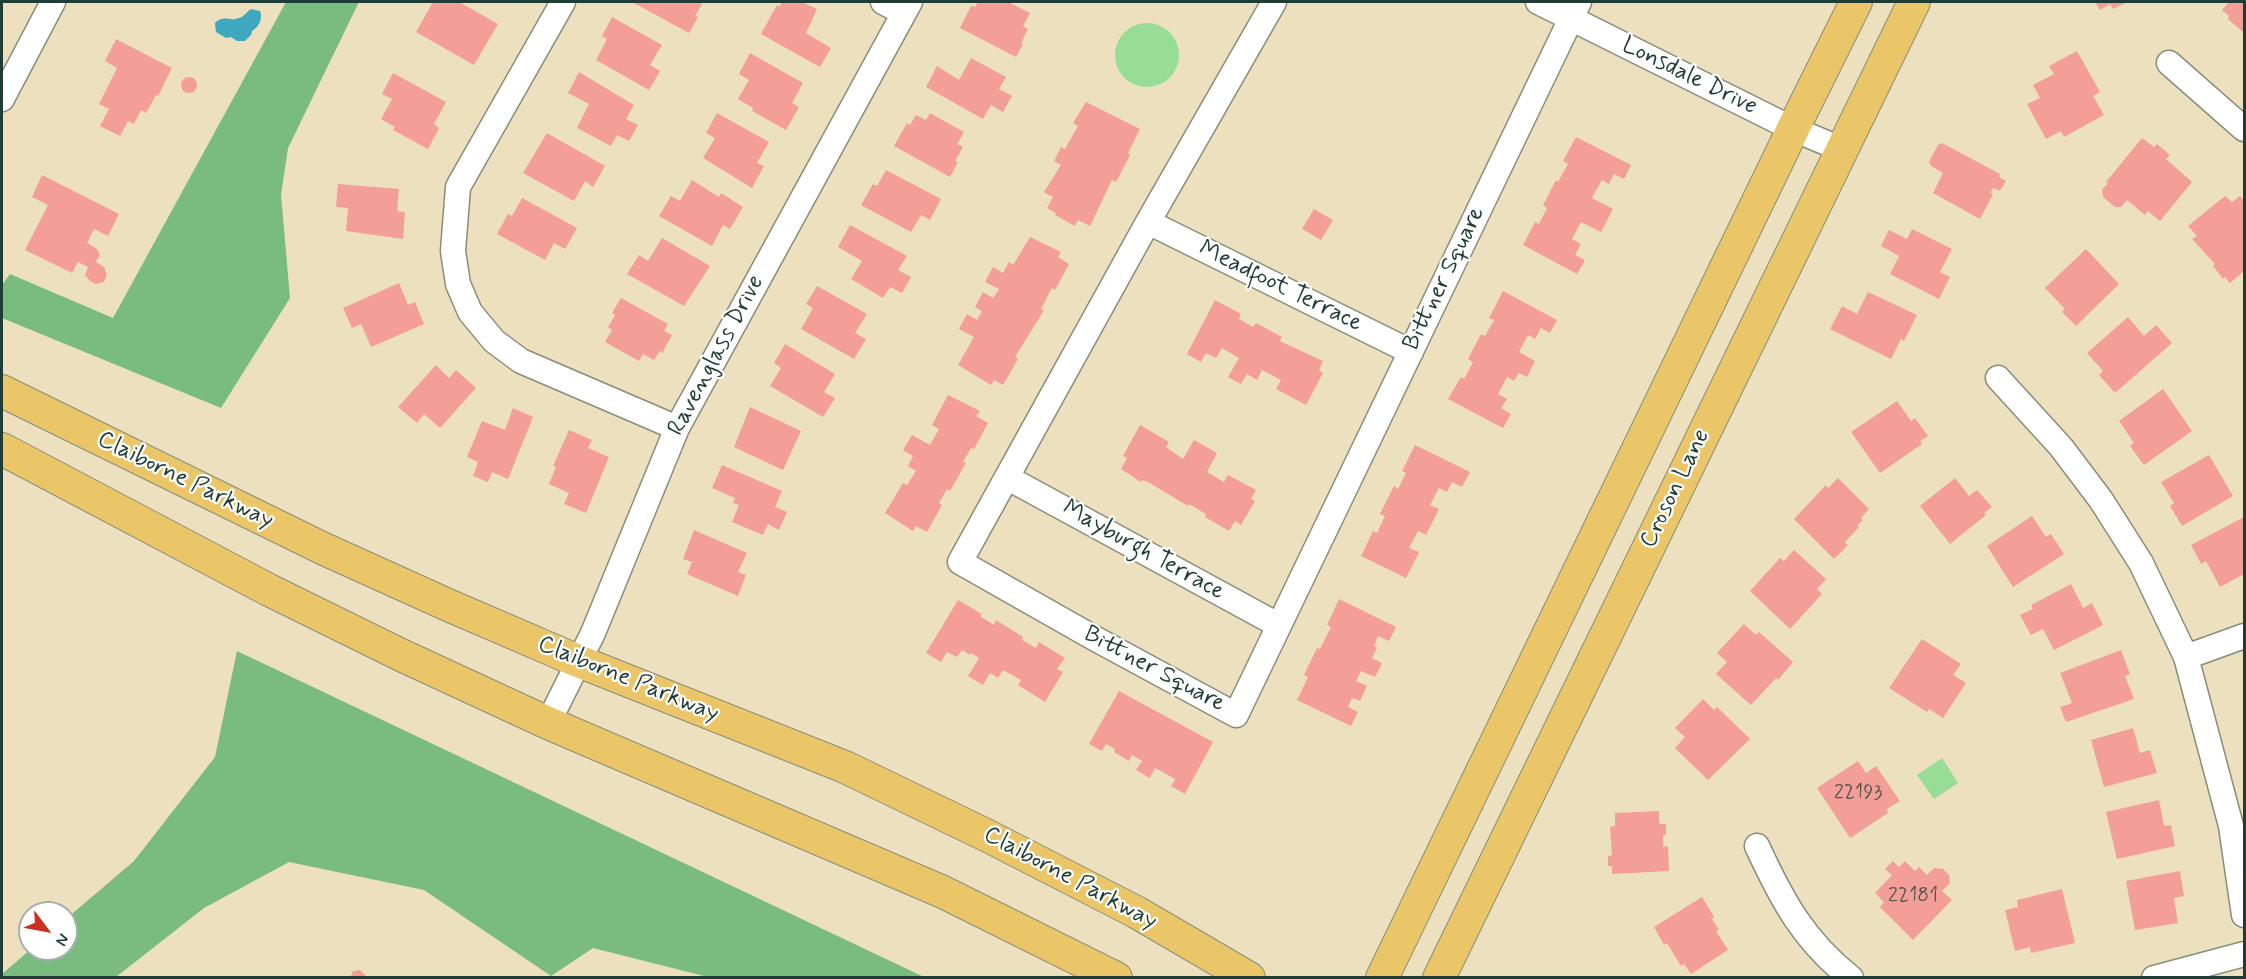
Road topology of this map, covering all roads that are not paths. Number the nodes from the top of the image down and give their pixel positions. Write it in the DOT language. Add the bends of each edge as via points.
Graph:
graph roads {
  1 [pos="53,2"];
  2 [pos="563,2"];
  3 [pos="883,2"];
  4 [pos="1274,2"];
  5 [pos="1538,2"];
  6 [pos="1856,2"];
  7 [pos="1914,2"];
  8 [pos="907,7"];
  9 [pos="1574,10"];
  10 [pos="2169,63"];
  11 [pos="2,99"];
  12 [pos="1792,129"];
  13 [pos="2244,129"];
  14 [pos="1841,150"];
  15 [pos="1148,222"];
  16 [pos="1411,352"];
  17 [pos="1998,378"];
  18 [pos="2,391"];
  19 [pos="677,428"];
  20 [pos="2,449"];
  21 [pos="1008,477"];
  22 [pos="1278,625"];
  23 [pos="2244,636"];
  24 [pos="2186,657"];
  25 [pos="578,661"];
  26 [pos="548,723"];
  27 [pos="1757,846"];
  28 [pos="2244,915"];
  29 [pos="2244,954"];
  30 [pos="1116,978"];
  31 [pos="1249,978"];
  32 [pos="1382,978"];
  33 [pos="1439,978"];
  34 [pos="1851,978"];
  35 [pos="2154,978"];
  1 -- 11 [label="street"];
  2 -- 19 [label="street" via="458,187 453,251 458,284 470,312 494,340 521,361"];
  3 -- 8 [label="street"];
  4 -- 15 [label="street, Bittner Square"];
  5 -- 9 [label="street, Lonsdale Drive"];
  6 -- 12 [label="main road"];
  7 -- 14 [label="main road, Croson Lane"];
  8 -- 19 [label="street, Ravenglass Drive"];
  9 -- 12 [label="street, Lonsdale Drive"];
  9 -- 16 [label="street, Bittner Square"];
  10 -- 13 [label="street"];
  12 -- 14 [label="street, Lonsdale Drive"];
  12 -- 32 [label="main road"];
  14 -- 33 [label="main road, Croson Lane"];
  15 -- 16 [label="street, Meadfoot Terrace"];
  15 -- 21 [label="street, Bittner Square"];
  16 -- 22 [label="street, Bittner Square"];
  17 -- 24 [label="street" via="2061,447 2101,500 2141,563"];
  18 -- 25 [label="main road, Claiborne Parkway" via="324,549"];
  19 -- 25 [label="street, Ravenglass Drive"];
  20 -- 26 [label="main road" via="269,590"];
  21 -- 22 [label="street, Mayburgh Terrace"];
  21 -- 22 [label="street, Bittner Square" via="960,562 1094,638 1236,715"];
  23 -- 24 [label="street"];
  24 -- 28 [label="street" via="2231,826"];
  25 -- 26 [label="street, Ravenglass Drive"];
  25 -- 31 [label="main road, Claiborne Parkway" via="845,767 1136,912"];
  26 -- 30 [label="main road" via="943,892"];
  27 -- 34 [label="street" via="1782,900 1814,946"];
  29 -- 35 [label="street"];
}
